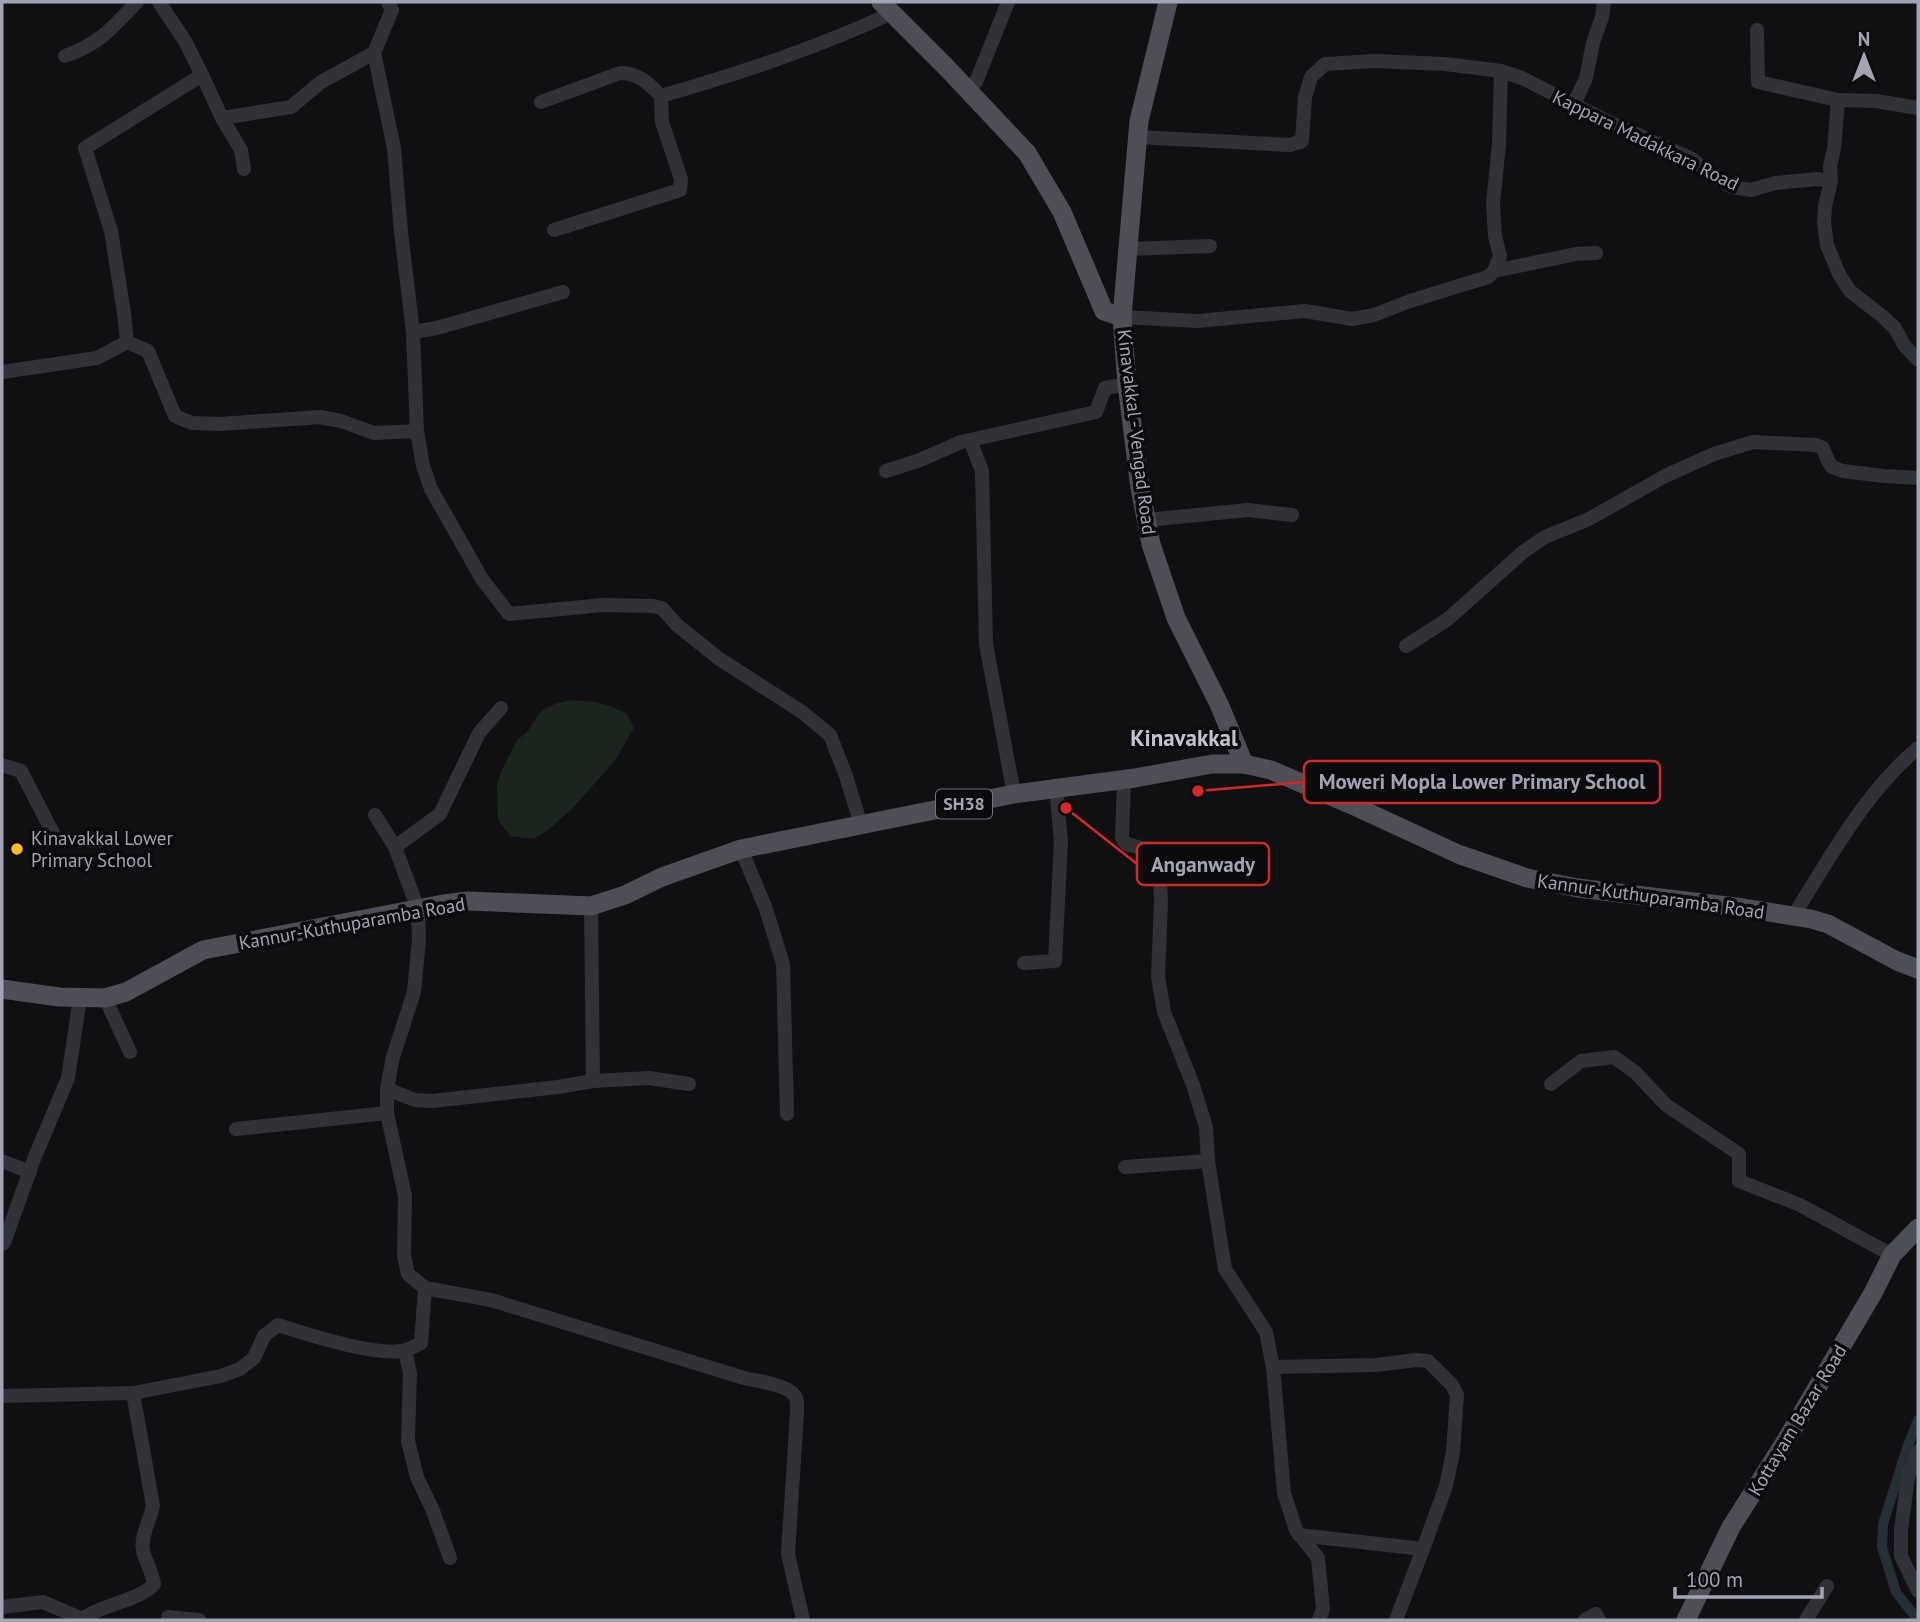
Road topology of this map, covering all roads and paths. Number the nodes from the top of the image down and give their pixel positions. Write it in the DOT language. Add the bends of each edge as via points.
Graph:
graph roads {
  1 [pos="137,2"];
  2 [pos="159,2"];
  3 [pos="388,2"];
  4 [pos="1008,2"];
  5 [pos="1168,2"];
  6 [pos="1604,2"];
  7 [pos="886,7"];
  8 [pos="1758,30"];
  9 [pos="374,53"];
  10 [pos="65,56"];
  11 [pos="1501,72"];
  12 [pos="202,75"];
  13 [pos="967,89"];
  14 [pos="661,96"];
  15 [pos="1838,100"];
  16 [pos="541,102"];
  17 [pos="1574,104"];
  18 [pos="1918,108"];
  19 [pos="222,118"];
  20 [pos="1138,137"];
  21 [pos="244,169"];
  22 [pos="1831,181"];
  23 [pos="554,230"];
  24 [pos="1210,246"];
  25 [pos="1128,249"];
  26 [pos="1596,253"];
  27 [pos="1494,271"];
  28 [pos="563,292"];
  29 [pos="1122,317"];
  30 [pos="413,332"];
  31 [pos="127,342"];
  32 [pos="1918,360"];
  33 [pos="2,372"];
  34 [pos="1126,384"];
  35 [pos="417,431"];
  36 [pos="971,440"];
  37 [pos="886,471"];
  38 [pos="1918,478"];
  39 [pos="1292,515"];
  40 [pos="1146,520"];
  41 [pos="1406,646"];
  42 [pos="501,708"];
  43 [pos="1918,748"];
  44 [pos="1244,764"];
  45 [pos="2,765"];
  46 [pos="1124,779"];
  47 [pos="1056,788"];
  48 [pos="1014,794"];
  49 [pos="375,815"];
  50 [pos="861,825"];
  51 [pos="56,839"];
  52 [pos="395,847"];
  53 [pos="741,849"];
  54 [pos="590,906"];
  55 [pos="418,909"];
  56 [pos="1793,916"];
  57 [pos="1024,963"];
  58 [pos="1918,969"];
  59 [pos="2,989"];
  60 [pos="80,998"];
  61 [pos="106,998"];
  62 [pos="130,1052"];
  63 [pos="593,1081"];
  64 [pos="689,1084"];
  65 [pos="1551,1084"];
  66 [pos="387,1089"];
  67 [pos="387,1113"];
  68 [pos="787,1114"];
  69 [pos="236,1129"];
  70 [pos="2,1161"];
  71 [pos="1208,1161"];
  72 [pos="1125,1167"];
  73 [pos="30,1172"];
  74 [pos="1918,1227"];
  75 [pos="2,1244"];
  76 [pos="1892,1255"];
  77 [pos="425,1287"];
  78 [pos="405,1351"];
  79 [pos="1273,1367"];
  80 [pos="133,1393"];
  81 [pos="2,1396"];
  82 [pos="1918,1451"];
  83 [pos="1299,1535"];
  84 [pos="1423,1549"];
  85 [pos="450,1558"];
  86 [pos="1827,1586"];
  87 [pos="1918,1591"];
  88 [pos="2,1606"];
  89 [pos="168,1617"];
  90 [pos="82,1620"];
  91 [pos="199,1620"];
  92 [pos="803,1620"];
  93 [pos="1318,1620"];
  94 [pos="1396,1620"];
  95 [pos="1585,1620"];
  96 [pos="1599,1620"];
  97 [pos="1686,1620"];
  98 [pos="1805,1620"];
  1 -- 10 [label="street" via="103,38"];
  2 -- 12 [label="street"];
  3 -- 9 [label="street" via="392,10"];
  4 -- 13 [label="street" via="976,82"];
  5 -- 20 [label="main road, Kinavakkal - Vengad Road"];
  6 -- 17 [label="street" via="1586,79"];
  7 -- 13 [label="main road"];
  7 -- 14 [label="street" via="847,34"];
  8 -- 15 [label="street" via="1758,82"];
  9 -- 19 [label="street" via="321,82 291,107"];
  9 -- 30 [label="street" via="394,148"];
  11 -- 17 [label="street, Kappara Madakkara Road"];
  11 -- 20 [label="street, Kappara Madakkara Road" via="1445,64 1325,64 1311,77 1305,97 1302,141 1290,145"];
  11 -- 27 [label="street" via="1493,204 1500,256"];
  12 -- 19 [label="street"];
  12 -- 31 [label="street" via="85,148 111,231"];
  13 -- 29 [label="main road" via="1027,153 1062,212 1104,311"];
  14 -- 16 [label="street" via="643,78 620,73"];
  14 -- 23 [label="street" via="662,122 681,179 680,190"];
  15 -- 18 [label="street"];
  15 -- 22 [label="street"];
  17 -- 22 [label="street, Kappara Madakkara Road" via="1692,159 1732,187 1751,190 1775,183"];
  19 -- 21 [label="street" via="241,150"];
  20 -- 25 [label="main road, Kinavakkal - Vengad Road"];
  22 -- 32 [label="street" via="1824,223 1839,274 1850,291 1895,328"];
  24 -- 25 [label="street"];
  25 -- 29 [label="main road, Kinavakkal - Vengad Road"];
  26 -- 27 [label="street"];
  27 -- 29 [label="street" via="1488,277 1352,319 1305,311 1198,321"];
  28 -- 30 [label="street"];
  29 -- 34 [label="main road, Kinavakkal - Vengad Road"];
  30 -- 35 [label="street"];
  31 -- 33 [label="street" via="97,358"];
  31 -- 35 [label="street" via="148,351 175,416 192,423 320,417 374,433"];
  34 -- 36 [label="street" via="1105,388 1103,410"];
  34 -- 40 [label="main road, Kinavakkal - Vengad Road"];
  35 -- 50 [label="street" via="432,489 482,579 509,614 603,605 662,608 718,658 830,735"];
  36 -- 37 [label="street"];
  36 -- 48 [label="street" via="982,471 986,644"];
  38 -- 41 [label="street" via="1843,471 1832,467 1823,448 1816,445 1753,442 1714,454 1545,537 1448,619"];
  39 -- 40 [label="street" via="1248,510"];
  40 -- 44 [label="main road, Kinavakkal - Vengad Road" via="1176,618"];
  42 -- 52 [label="street" via="479,733 440,814"];
  43 -- 56 [label="street" via="1866,805"];
  44 -- 46 [label="main road, Kannur-Kuthuparamba Road / SH38" via="1212,764"];
  44 -- 56 [label="main road, Kannur-Kuthuparamba Road / SH38" via="1271,770 1458,855 1527,878"];
  45 -- 51 [label="street" via="21,771"];
  46 -- 47 [label="main road, Kannur-Kuthuparamba Road / SH38"];
  46 -- 71 [label="street" via="1122,838 1159,858 1158,977 1164,1012 1206,1127"];
  47 -- 48 [label="main road, Kannur-Kuthuparamba Road / SH38"];
  47 -- 57 [label="street" via="1062,841 1055,961"];
  48 -- 50 [label="main road, Kannur-Kuthuparamba Road / SH38"];
  49 -- 52 [label="street"];
  50 -- 53 [label="main road, Kannur-Kuthuparamba Road / SH38"];
  52 -- 55 [label="street"];
  53 -- 54 [label="main road, Kannur-Kuthuparamba Road / SH38"];
  53 -- 68 [label="street" via="783,964"];
  54 -- 55 [label="main road, Kannur-Kuthuparamba Road / SH38" via="468,901"];
  54 -- 63 [label="street"];
  55 -- 61 [label="main road, Kannur-Kuthuparamba Road / SH38" via="203,950"];
  55 -- 66 [label="street" via="414,992"];
  56 -- 58 [label="main road, Kannur-Kuthuparamba Road / SH38" via="1828,924"];
  59 -- 60 [label="main road, Kannur-Kuthuparamba Road / SH38"];
  60 -- 61 [label="main road, Kannur-Kuthuparamba Road / SH38"];
  60 -- 73 [label="street" via="68,1078"];
  61 -- 62 [label="street"];
  63 -- 64 [label="street" via="649,1078"];
  63 -- 66 [label="street" via="432,1101"];
  65 -- 76 [label="street" via="1581,1061 1614,1057 1665,1105 1739,1154 1739,1181 1800,1205"];
  66 -- 67 [label="street"];
  67 -- 69 [label="street"];
  67 -- 77 [label="street" via="405,1196 408,1274"];
  70 -- 73 [label="street"];
  71 -- 72 [label="street"];
  71 -- 79 [label="street" via="1225,1269 1266,1332"];
  73 -- 75 [label="street"];
  74 -- 76 [label="main road, Kottayam Bazar Road"];
  76 -- 97 [label="main road, Kottayam Bazar Road" via="1860,1316 1731,1527"];
  77 -- 78 [label="street" via="421,1343"];
  77 -- 92 [label="street" via="491,1300 791,1392 797,1412 788,1553"];
  78 -- 80 [label="street" via="378,1351 278,1325 264,1336 254,1358 240,1370"];
  78 -- 85 [label="street" via="410,1373 408,1441 417,1477"];
  79 -- 83 [label="street" via="1284,1493"];
  79 -- 84 [label="street" via="1428,1361 1452,1385 1457,1395 1453,1452"];
  80 -- 81 [label="street"];
  80 -- 90 [label="street" via="153,1506 143,1550 154,1584 148,1591"];
  82 -- 87 [label="street" via="1908,1477 1901,1530 1901,1556"];
  83 -- 84 [label="street"];
  83 -- 93 [label="street" via="1318,1558 1323,1609"];
  84 -- 94 [label="street"];
  86 -- 98 [label="street"];
  88 -- 90 [label="street" via="43,1602"];
  89 -- 91 [label="street"];
  95 -- 96 [label="street" via="1596,1614"];
}
